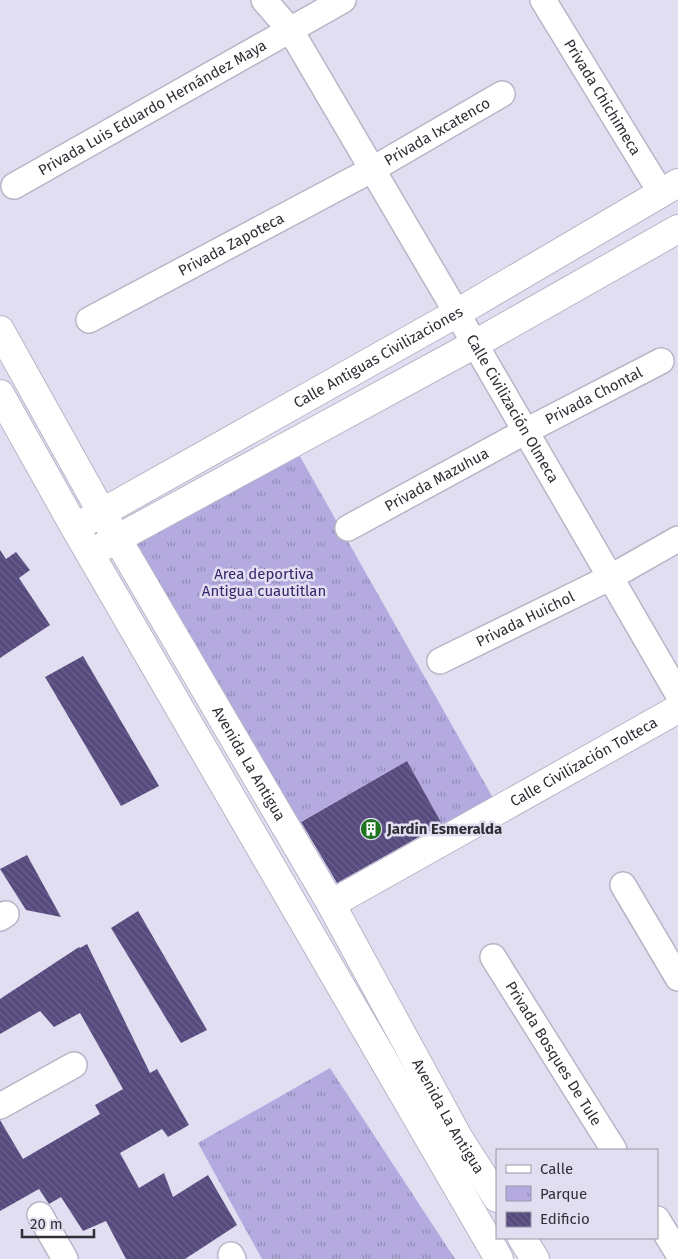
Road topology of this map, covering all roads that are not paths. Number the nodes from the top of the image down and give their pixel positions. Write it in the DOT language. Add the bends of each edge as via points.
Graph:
graph roads {
  1 [pos="264,0"];
  2 [pos="343,0"];
  3 [pos="544,0"];
  4 [pos="291,31"];
  5 [pos="502,94"];
  6 [pos="374,169"];
  7 [pos="14,186"];
  8 [pos="669,188"];
  9 [pos="678,229"];
  10 [pos="457,313"];
  11 [pos="88,320"];
  12 [pos="0,330"];
  13 [pos="476,344"];
  14 [pos="661,361"];
  15 [pos="0,394"];
  16 [pos="526,431"];
  17 [pos="102,513"];
  18 [pos="75,528"];
  19 [pos="348,528"];
  20 [pos="678,539"];
  21 [pos="117,540"];
  22 [pos="90,553"];
  23 [pos="611,577"];
  24 [pos="440,661"];
  25 [pos="678,694"];
  26 [pos="678,708"];
  27 [pos="623,885"];
  28 [pos="332,904"];
  29 [pos="493,957"];
  30 [pos="678,978"];
  31 [pos="74,1065"];
  32 [pos="0,1106"];
  33 [pos="613,1149"];
  34 [pos="496,1196"];
  35 [pos="40,1215"];
  36 [pos="658,1221"];
  37 [pos="523,1239"];
  38 [pos="678,1253"];
  39 [pos="65,1259"];
  40 [pos="499,1259"];
  41 [pos="535,1259"];
  1 -- 4 [label="street, Calle Civilización Olmeca"];
  2 -- 4 [label="street, Privada Luis Eduardo Hernández Maya"];
  3 -- 8 [label="street, Privada Chichimeca"];
  4 -- 6 [label="street, Calle Civilización Olmeca"];
  4 -- 7 [label="street, Privada Luis Eduardo Hernández Maya"];
  5 -- 6 [label="street, Privada Ixcatenco"];
  6 -- 10 [label="street, Calle Civilización Olmeca"];
  6 -- 11 [label="street, Privada Zapoteca"];
  8 -- 10 [label="street, Calle Antiguas Civilizaciones"];
  9 -- 13 [label="street"];
  10 -- 13 [label="street, Calle Civilización Olmeca"];
  10 -- 17 [label="street, Calle Antiguas Civilizaciones"];
  12 -- 17 [label="street, Avenida La Antigua"];
  13 -- 16 [label="street, Calle Civilización Olmeca"];
  13 -- 21 [label="street"];
  14 -- 16 [label="street, Privada Chontal"];
  15 -- 18 [label="street, Avenida La Antigua"];
  16 -- 19 [label="street, Privada Mazuhua"];
  16 -- 23 [label="street, Calle Civilización Olmeca"];
  17 -- 18 [label="street, Calle Antiguas Civilizaciones"];
  17 -- 21 [label="street, Avenida La Antigua"];
  18 -- 22 [label="street, Avenida La Antigua"];
  20 -- 23 [label="street, Privada Huichol"];
  21 -- 22 [label="street"];
  21 -- 28 [label="street, Avenida La Antigua"];
  22 -- 40 [label="street, Avenida La Antigua"];
  23 -- 24 [label="street, Privada Huichol"];
  23 -- 25 [label="street, Calle Civilización Olmeca"];
  26 -- 28 [label="street, Calle Civilización Tolteca"];
  27 -- 30 [label="street"];
  28 -- 34 [label="street, Avenida La Antigua" via="458,1137"];
  29 -- 33 [label="street, Privada Bosques De Tule"];
  31 -- 32 [label="street"];
  35 -- 39 [label="street"];
  36 -- 38 [label="street"];
  37 -- 41 [label="street"];
}
